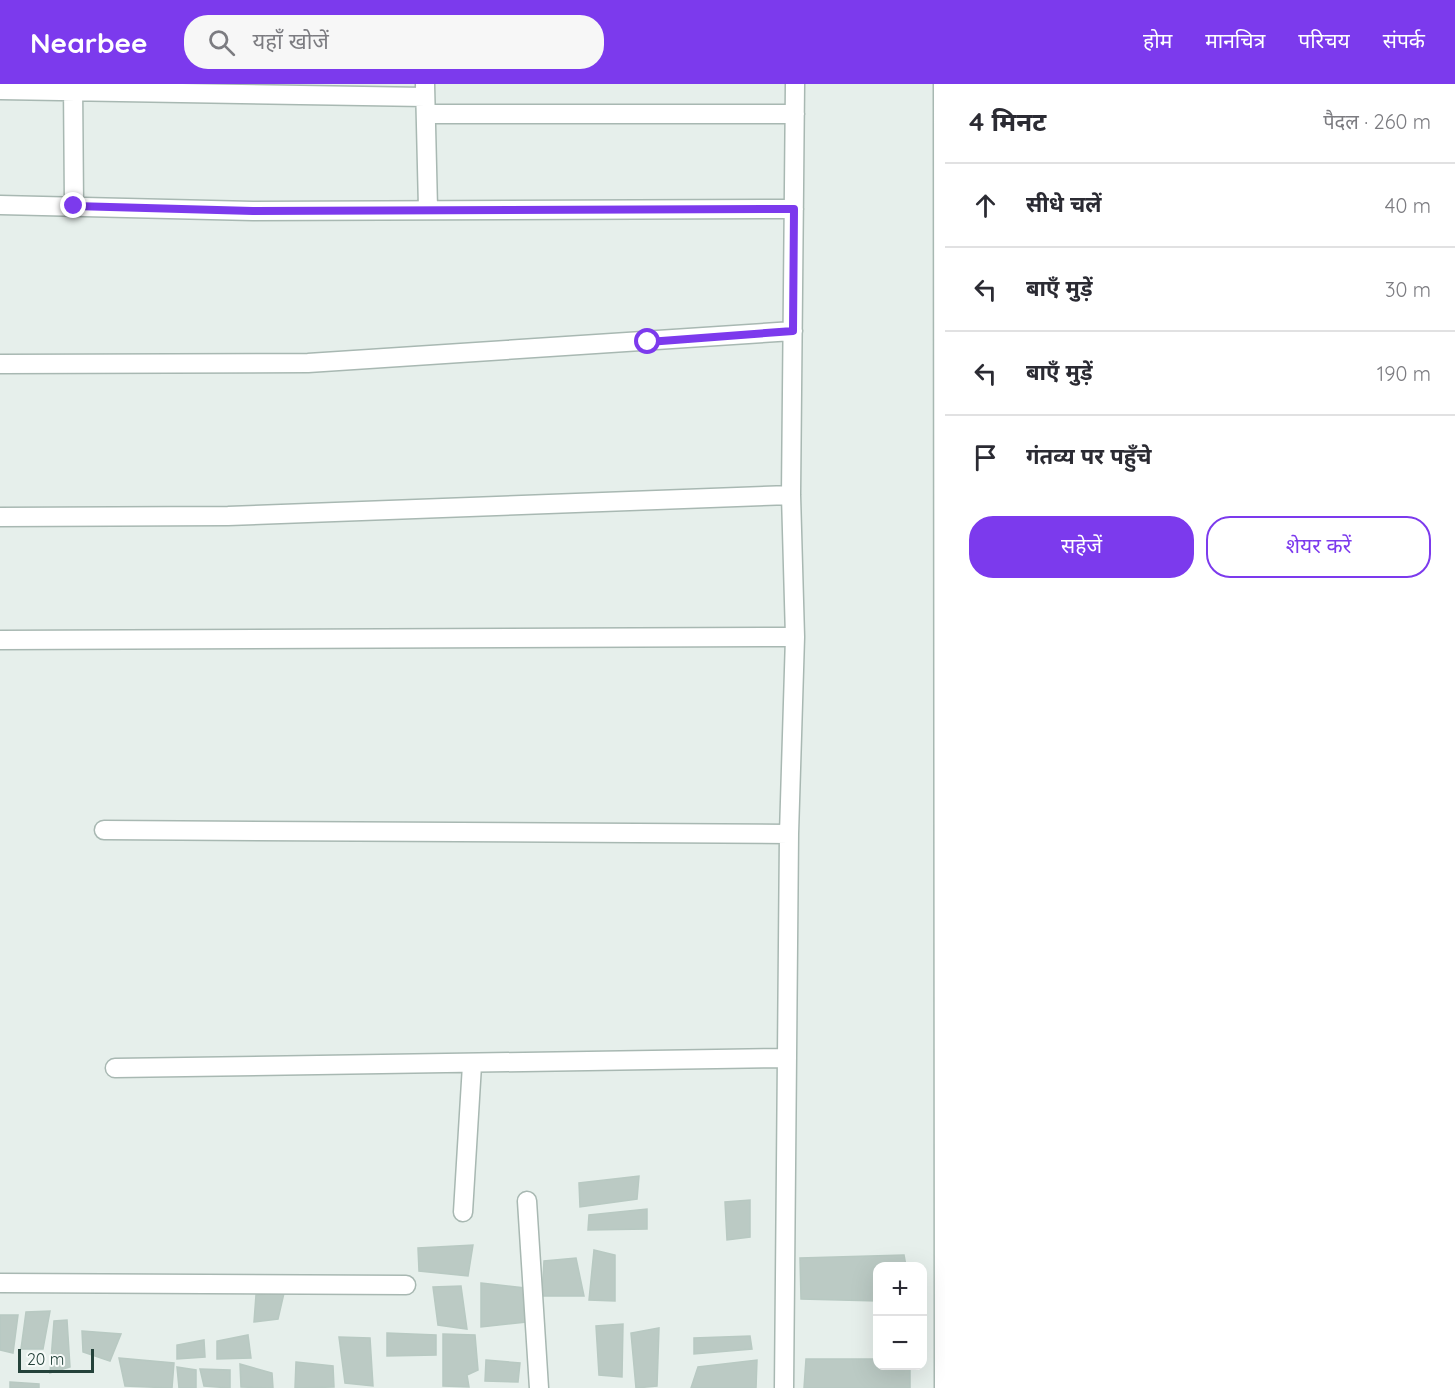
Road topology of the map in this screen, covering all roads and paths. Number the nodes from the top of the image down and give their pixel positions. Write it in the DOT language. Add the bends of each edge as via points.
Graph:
graph roads {
  1 [pos="795,84"];
  2 [pos="943,84"];
  3 [pos="74,88"];
  4 [pos="0,90"];
  5 [pos="425,98"];
  6 [pos="795,114"];
  7 [pos="0,206"];
  8 [pos="74,206"];
  9 [pos="428,208"];
  10 [pos="794,209"];
  11 [pos="793,331"];
  12 [pos="0,364"];
  13 [pos="791,495"];
  14 [pos="0,517"];
  15 [pos="795,637"];
  16 [pos="0,640"];
  17 [pos="104,830"];
  18 [pos="789,834"];
  19 [pos="787,1058"];
  20 [pos="472,1065"];
  21 [pos="115,1068"];
  22 [pos="527,1201"];
  23 [pos="462,1212"];
  24 [pos="0,1283"];
  25 [pos="406,1285"];
  26 [pos="539,1388"];
  27 [pos="784,1388"];
  28 [pos="944,1388"];
  1 -- 6 [label="street"];
  2 -- 28 [label="street"];
  3 -- 4 [label="street"];
  3 -- 5 [label="street"];
  3 -- 8 [label="street"];
  5 -- 6 [label="street"];
  5 -- 9 [label="street"];
  6 -- 10 [label="street"];
  7 -- 8 [label="street"];
  8 -- 9 [label="street" via="253,211"];
  9 -- 10 [label="street"];
  10 -- 11 [label="street"];
  11 -- 12 [label="street" via="308,363"];
  11 -- 13 [label="street"];
  13 -- 14 [label="street" via="240,516"];
  13 -- 15 [label="street"];
  15 -- 16 [label="street"];
  15 -- 18 [label="street"];
  17 -- 18 [label="street"];
  18 -- 19 [label="street"];
  19 -- 20 [label="street"];
  19 -- 27 [label="street"];
  20 -- 21 [label="street"];
  20 -- 23 [label="street"];
  22 -- 26 [label="street"];
  24 -- 25 [label="street"];
}
